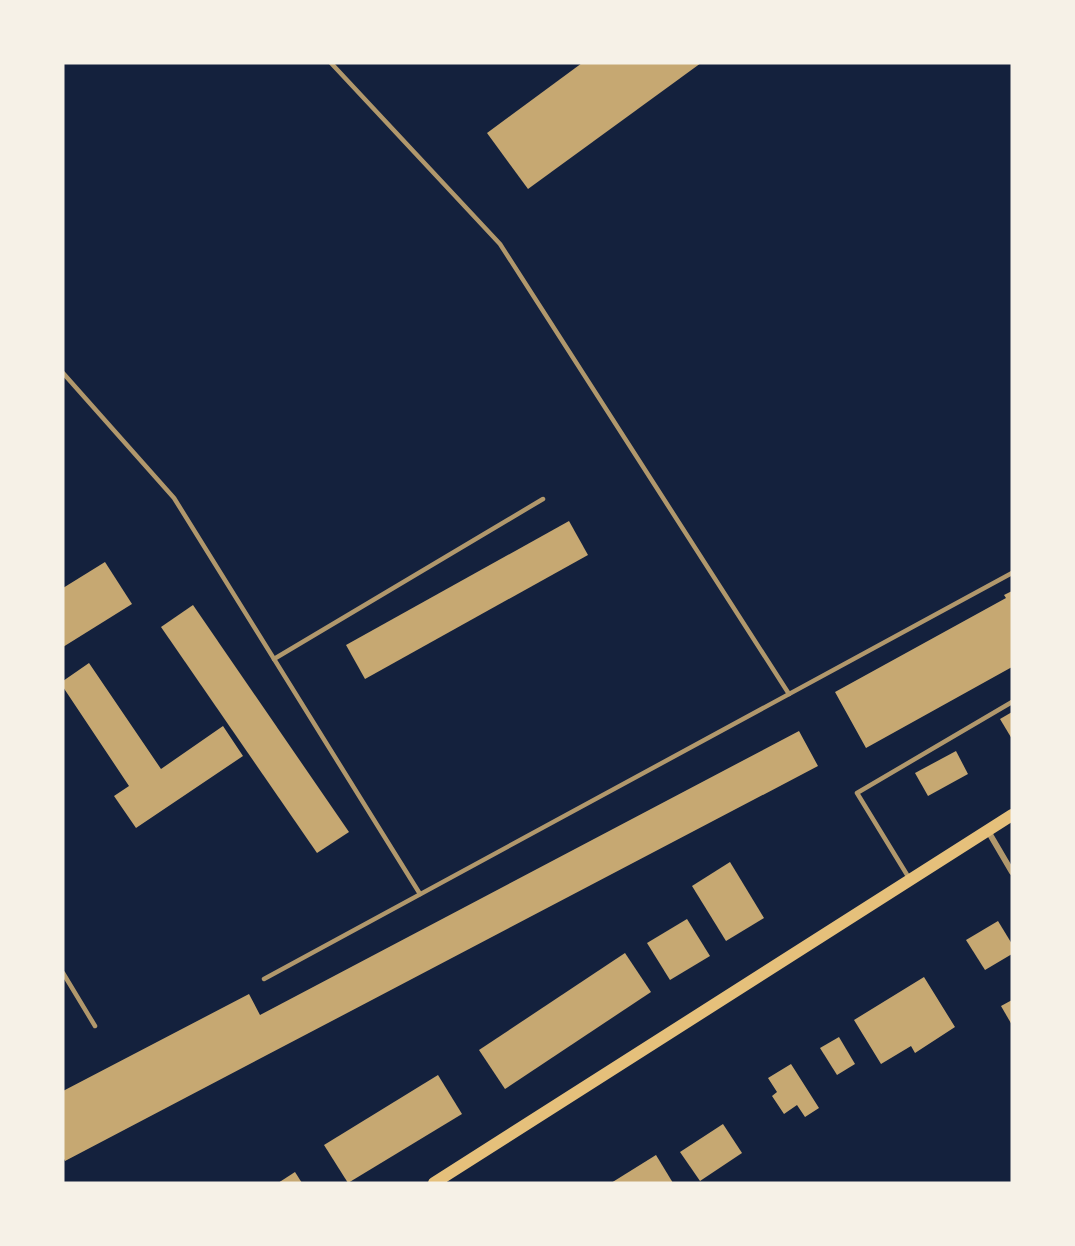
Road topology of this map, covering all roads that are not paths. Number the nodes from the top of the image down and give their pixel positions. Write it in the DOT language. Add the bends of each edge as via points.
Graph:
graph roads {
  1 [pos="331,63"];
  2 [pos="63,374"];
  3 [pos="543,499"];
  4 [pos="1012,573"];
  5 [pos="274,659"];
  6 [pos="789,694"];
  7 [pos="1012,702"];
  8 [pos="1012,815"];
  9 [pos="988,831"];
  10 [pos="1012,872"];
  11 [pos="910,879"];
  12 [pos="420,894"];
  13 [pos="63,973"];
  14 [pos="264,979"];
  15 [pos="95,1026"];
  16 [pos="434,1183"];
  1 -- 6 [label="lane" via="500,244"];
  2 -- 5 [label="lane" via="174,498"];
  3 -- 5 [label="lane"];
  4 -- 6 [label="lane"];
  5 -- 12 [label="lane"];
  6 -- 12 [label="lane"];
  7 -- 11 [label="lane" via="857,793"];
  8 -- 9 [label="main road"];
  9 -- 10 [label="street"];
  9 -- 11 [label="main road"];
  11 -- 16 [label="main road"];
  12 -- 14 [label="lane"];
  13 -- 15 [label="lane"];
}
